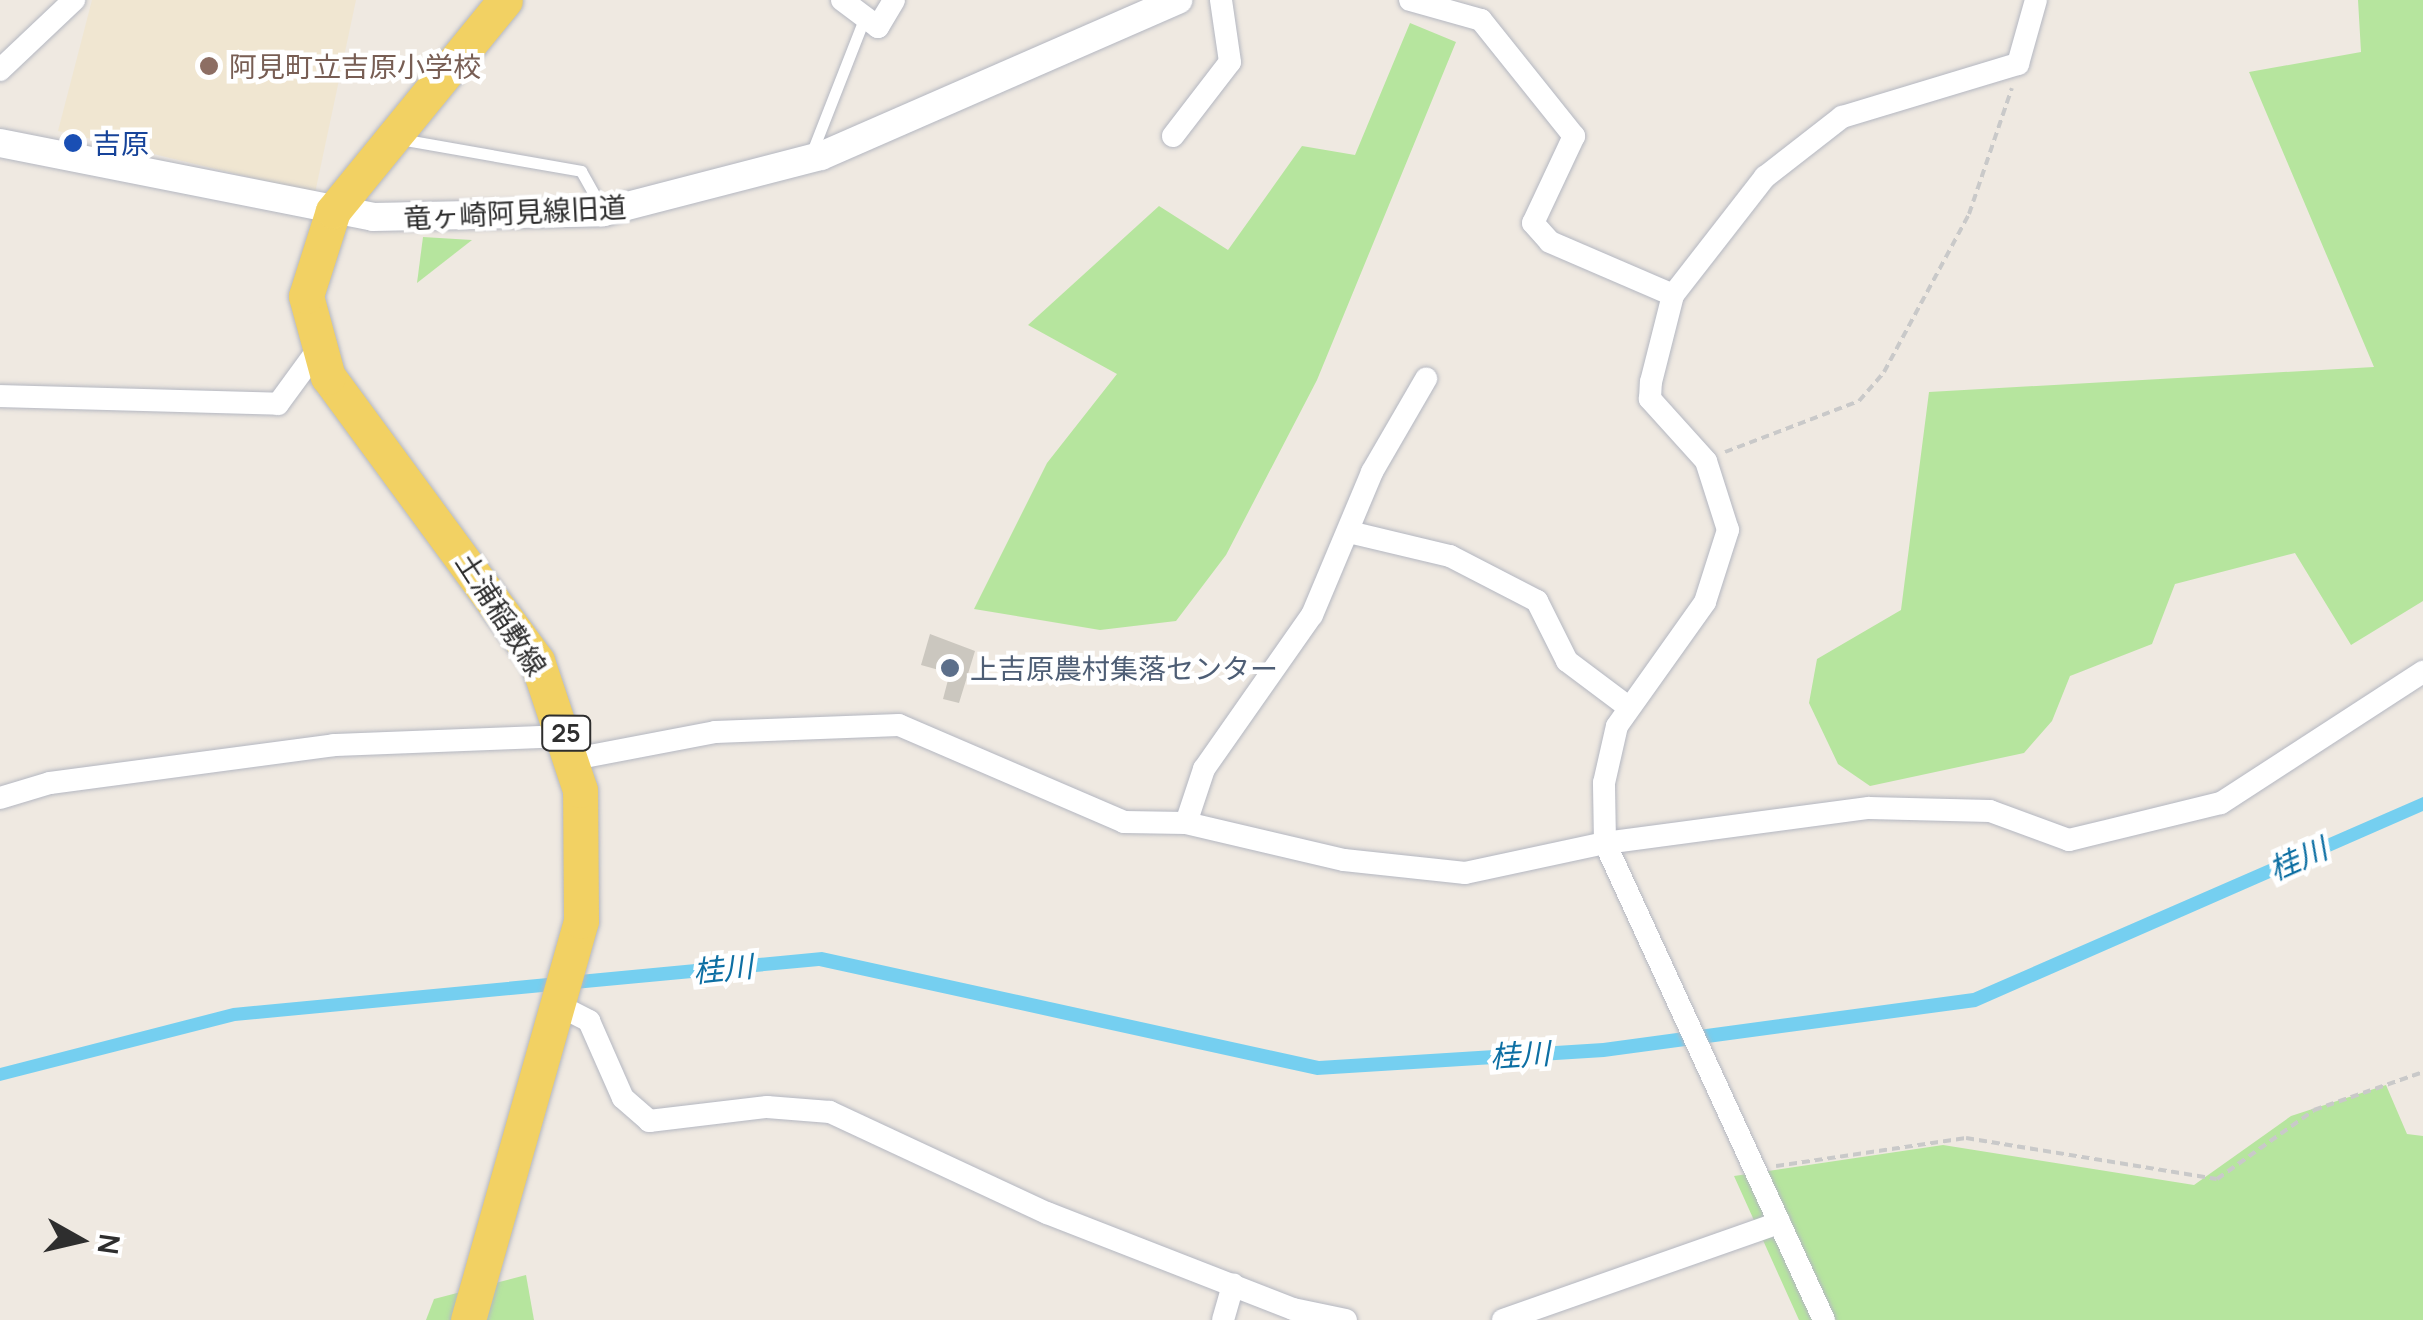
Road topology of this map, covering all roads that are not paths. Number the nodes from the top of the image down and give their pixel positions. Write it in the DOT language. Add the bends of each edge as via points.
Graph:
graph roads {
  1 [pos="74,0"];
  2 [pos="506,0"];
  3 [pos="842,0"];
  4 [pos="894,0"];
  5 [pos="1178,0"];
  6 [pos="1221,0"];
  7 [pos="1410,0"];
  8 [pos="2036,0"];
  9 [pos="864,17"];
  10 [pos="0,70"];
  11 [pos="1173,136"];
  12 [pos="392,138"];
  13 [pos="0,143"];
  14 [pos="808,161"];
  15 [pos="334,211"];
  16 [pos="604,212"];
  17 [pos="1672,295"];
  18 [pos="316,352"];
  19 [pos="1426,379"];
  20 [pos="0,396"];
  21 [pos="1348,532"];
  22 [pos="2423,672"];
  23 [pos="1627,706"];
  24 [pos="571,748"];
  25 [pos="0,798"];
  26 [pos="1186,823"];
  27 [pos="1605,843"];
  28 [pos="560,1006"];
  29 [pos="1779,1223"];
  30 [pos="1233,1284"];
  31 [pos="468,1320"];
  32 [pos="1222,1320"];
  33 [pos="1346,1320"];
  34 [pos="1503,1320"];
  35 [pos="1824,1320"];
  1 -- 10 [label="street"];
  2 -- 12 [label="main road"];
  3 -- 9 [label="street"];
  4 -- 9 [label="street" via="878,26"];
  5 -- 14 [label="street, 竜ヶ崎阿見線旧道"];
  6 -- 11 [label="street" via="1230,62"];
  7 -- 17 [label="street" via="1480,20 1574,136 1533,224 1550,242"];
  8 -- 17 [label="street" via="2018,64 1842,118 1752,191"];
  9 -- 14 [label="lane"];
  12 -- 15 [label="main road"];
  12 -- 16 [label="lane" via="581,170"];
  13 -- 15 [label="street, 竜ヶ崎阿見線旧道"];
  14 -- 16 [label="street, 竜ヶ崎阿見線旧道"];
  15 -- 16 [label="street, 竜ヶ崎阿見線旧道"];
  15 -- 18 [label="main road" via="309,269"];
  17 -- 23 [label="street" via="1650,399 1706,461 1728,530 1705,602"];
  18 -- 20 [label="street" via="278,404"];
  18 -- 24 [label="main road, 土浦稲敷線 / 25" via="512,619"];
  19 -- 21 [label="street"];
  21 -- 23 [label="street" via="1450,556 1537,601 1566,661"];
  21 -- 26 [label="street" via="1312,616 1204,770"];
  22 -- 27 [label="street" via="2222,803 2069,840 1945,806"];
  23 -- 27 [label="street" via="1604,783"];
  24 -- 25 [label="street" via="334,745 50,783"];
  24 -- 26 [label="street" via="714,732 899,725 1068,803 1124,822"];
  24 -- 28 [label="main road, 土浦稲敷線 / 25" via="585,877"];
  26 -- 27 [label="street" via="1415,873 1522,868"];
  27 -- 29 [label="street"];
  28 -- 30 [label="street" via="589,1021 623,1098 649,1121 768,1108 830,1112 992,1191"];
  28 -- 31 [label="main road, 土浦稲敷線 / 25"];
  29 -- 34 [label="street"];
  29 -- 35 [label="street"];
  30 -- 32 [label="street"];
  30 -- 33 [label="street"];
}
